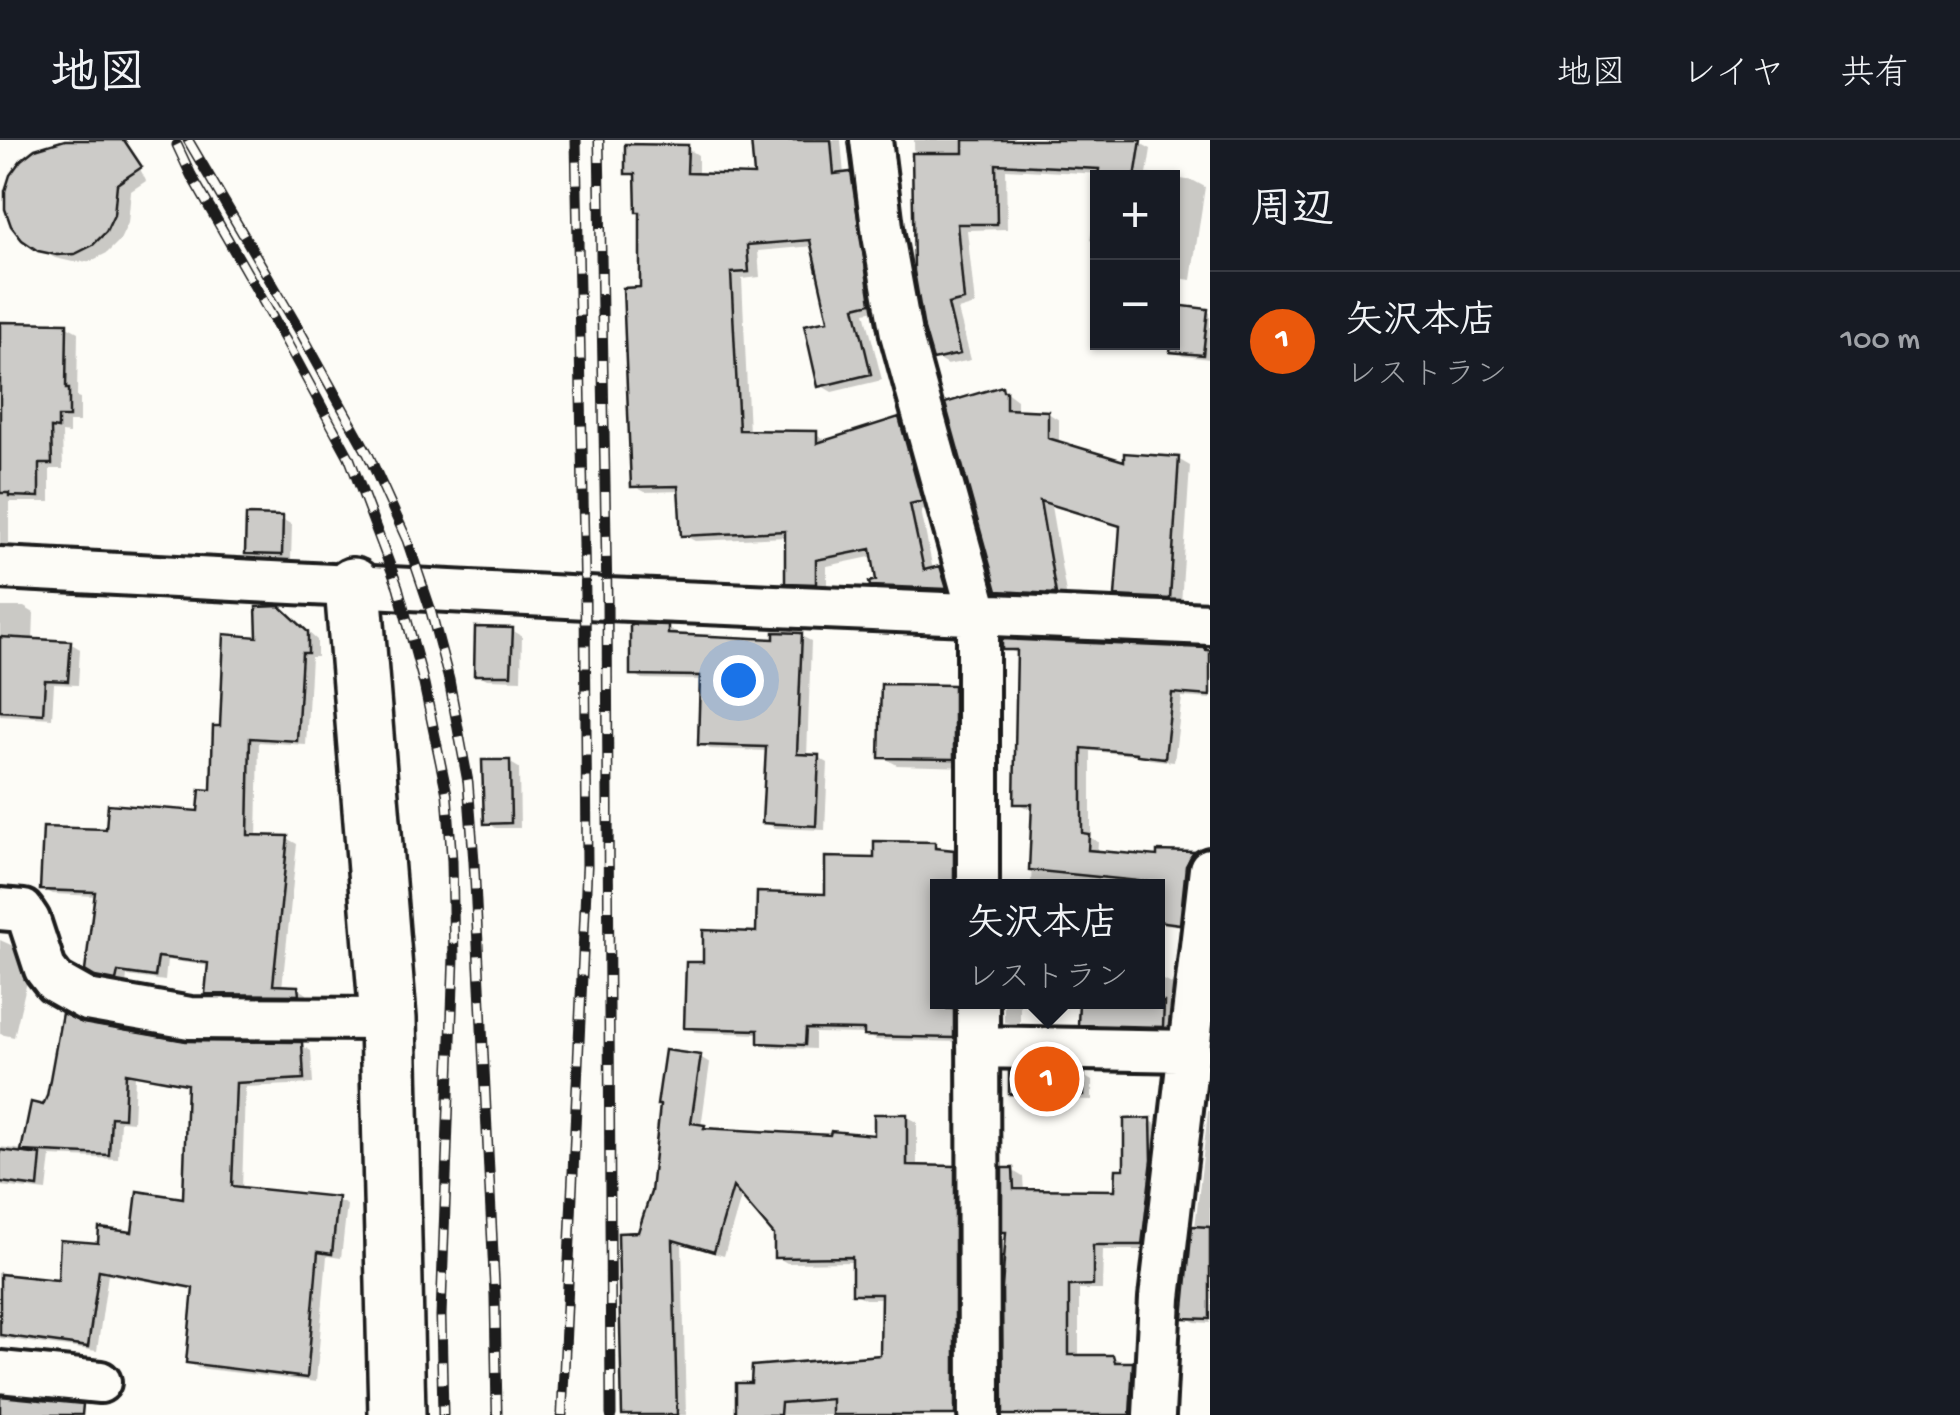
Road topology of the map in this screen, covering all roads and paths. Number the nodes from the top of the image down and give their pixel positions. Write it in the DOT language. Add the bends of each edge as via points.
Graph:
graph roads {
  1 [pos="871,140"];
  2 [pos="0,568"];
  3 [pos="353,586"];
  4 [pos="978,613"];
  5 [pos="1210,624"];
  6 [pos="1210,870"];
  7 [pos="978,879"];
  8 [pos="0,909"];
  9 [pos="978,1009"];
  10 [pos="388,1019"];
  11 [pos="978,1047"];
  12 [pos="1196,1061"];
  13 [pos="0,1372"];
  14 [pos="100,1382"];
  15 [pos="397,1415"];
  16 [pos="980,1415"];
  17 [pos="1154,1415"];
  1 -- 4 [label="street" via="901,334"];
  2 -- 3 [label="street"];
  3 -- 4 [label="street"];
  3 -- 10 [label="street"];
  4 -- 5 [label="street"];
  4 -- 7 [label="street"];
  6 -- 12 [label="street"];
  8 -- 10 [label="street" via="23,910 45,969 87,1000 190,1018"];
  9 -- 11 [label="street"];
  10 -- 15 [label="street"];
  11 -- 12 [label="street"];
  11 -- 16 [label="street"];
  12 -- 17 [label="street" via="1160,1298"];
  13 -- 14 [label="street"];
}
